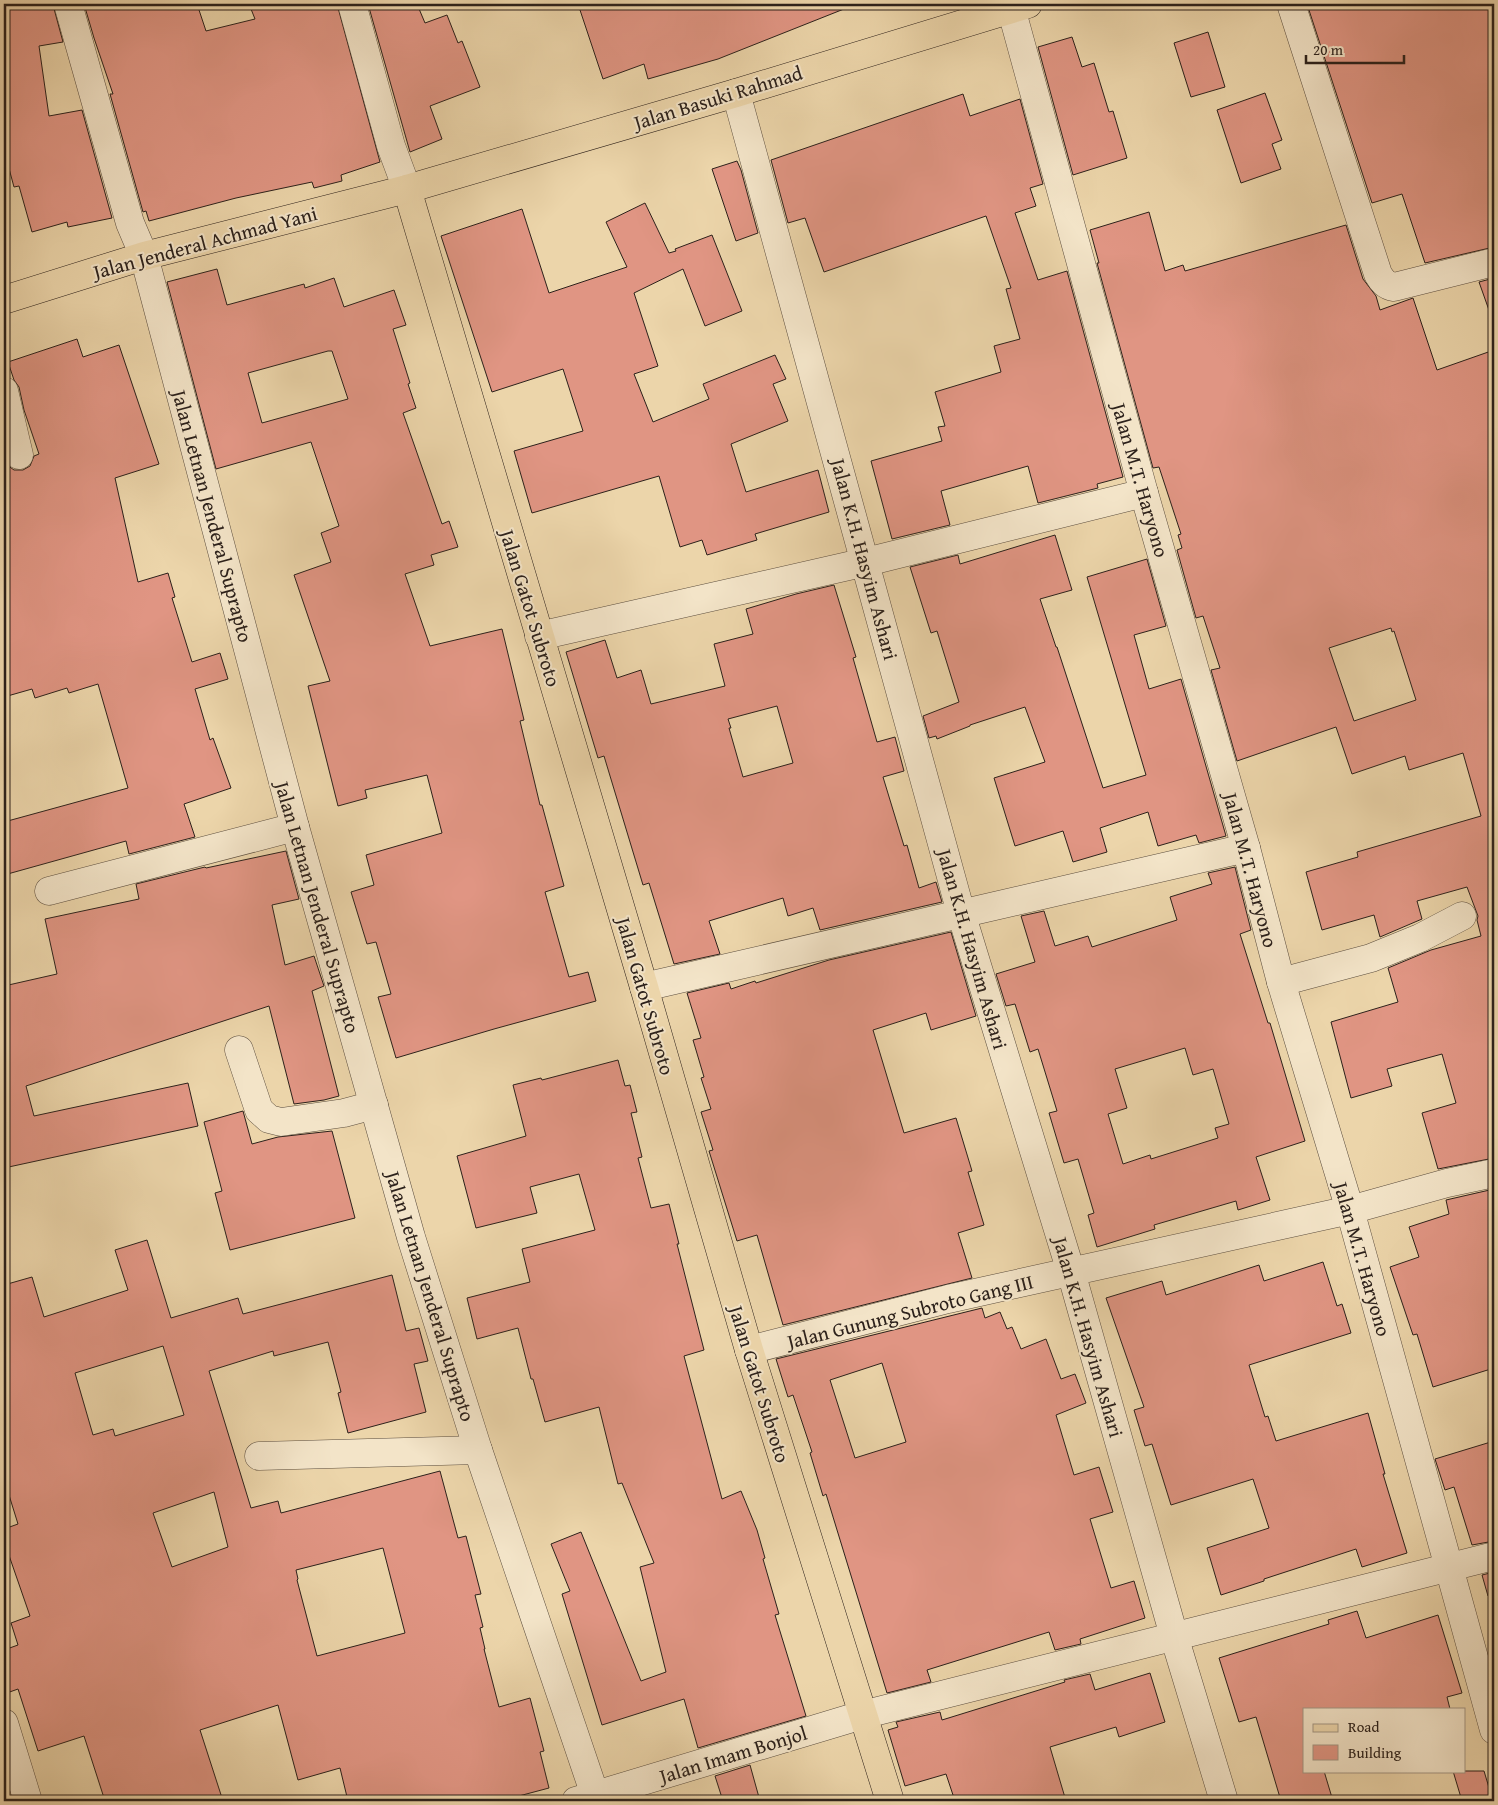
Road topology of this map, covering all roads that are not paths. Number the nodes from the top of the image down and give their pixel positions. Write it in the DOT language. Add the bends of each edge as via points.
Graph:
graph roads {
  1 [pos="68,4"];
  2 [pos="352,4"];
  3 [pos="1291,4"];
  4 [pos="1019,6"];
  5 [pos="736,93"];
  6 [pos="407,189"];
  7 [pos="144,256"];
  8 [pos="1494,262"];
  9 [pos="4,300"];
  10 [pos="4,391"];
  11 [pos="19,455"];
  12 [pos="1144,493"];
  13 [pos="866,562"];
  14 [pos="539,636"];
  15 [pos="295,827"];
  16 [pos="1246,848"];
  17 [pos="49,891"];
  18 [pos="961,913"];
  19 [pos="1462,916"];
  20 [pos="1281,982"];
  21 [pos="644,987"];
  22 [pos="239,1050"];
  23 [pos="374,1105"];
  24 [pos="1494,1173"];
  25 [pos="1350,1210"];
  26 [pos="1071,1272"];
  27 [pos="749,1350"];
  28 [pos="478,1450"];
  29 [pos="259,1456"];
  30 [pos="1494,1556"];
  31 [pos="1450,1567"];
  32 [pos="1174,1636"];
  33 [pos="862,1715"];
  34 [pos="4,1723"];
  35 [pos="1494,1730"];
  36 [pos="590,1799"];
  37 [pos="28,1801"];
  38 [pos="890,1801"];
  39 [pos="1224,1801"];
  1 -- 7 [label="street, Jalan Letnan Jenderal Suprapto" via="130,223"];
  2 -- 6 [label="street" via="391,146"];
  3 -- 8 [label="street" via="1382,281 1394,287"];
  4 -- 5 [label="main road, Jalan Basuki Rahmad"];
  4 -- 12 [label="street, Jalan M.T. Haryono"];
  5 -- 6 [label="main road, Jalan Basuki Rahmad"];
  5 -- 13 [label="street, Jalan K.H. Hasyim Ashari"];
  6 -- 7 [label="main road, Jalan Jenderal Achmad Yani"];
  6 -- 14 [label="main road, Jalan Gatot Subroto"];
  7 -- 9 [label="main road, Jalan Jenderal Achmad Yani"];
  7 -- 15 [label="street, Jalan Letnan Jenderal Suprapto"];
  10 -- 11 [label="street"];
  12 -- 13 [label="street"];
  12 -- 16 [label="street, Jalan M.T. Haryono"];
  13 -- 14 [label="street"];
  13 -- 18 [label="street, Jalan K.H. Hasyim Ashari"];
  14 -- 21 [label="main road, Jalan Gatot Subroto"];
  15 -- 17 [label="street"];
  15 -- 23 [label="street, Jalan Letnan Jenderal Suprapto"];
  16 -- 18 [label="street"];
  16 -- 20 [label="street, Jalan M.T. Haryono"];
  18 -- 21 [label="street"];
  18 -- 26 [label="street, Jalan K.H. Hasyim Ashari"];
  19 -- 20 [label="street" via="1371,958"];
  20 -- 25 [label="street, Jalan M.T. Haryono"];
  21 -- 27 [label="main road, Jalan Gatot Subroto"];
  22 -- 23 [label="street" via="259,1110 269,1119 281,1122"];
  23 -- 28 [label="street, Jalan Letnan Jenderal Suprapto" via="411,1237"];
  24 -- 25 [label="street, Jalan Gunung Subroto Gang III"];
  25 -- 26 [label="street, Jalan Gunung Subroto Gang III"];
  25 -- 31 [label="street, Jalan M.T. Haryono"];
  26 -- 27 [label="street, Jalan Gunung Subroto Gang III"];
  26 -- 32 [label="street, Jalan K.H. Hasyim Ashari"];
  27 -- 33 [label="main road, Jalan Gatot Subroto"];
  28 -- 29 [label="street"];
  28 -- 36 [label="street, Jalan Letnan Jenderal Suprapto"];
  30 -- 31 [label="street, Jalan Imam Bonjol"];
  31 -- 32 [label="street, Jalan Imam Bonjol"];
  31 -- 35 [label="street, Jalan M.T. Haryono"];
  32 -- 33 [label="street, Jalan Imam Bonjol"];
  32 -- 39 [label="street, Jalan K.H. Hasyim Ashari"];
  33 -- 36 [label="street, Jalan Imam Bonjol"];
  33 -- 38 [label="main road, Jalan Gatot Subroto"];
  34 -- 37 [label="street"];
}
